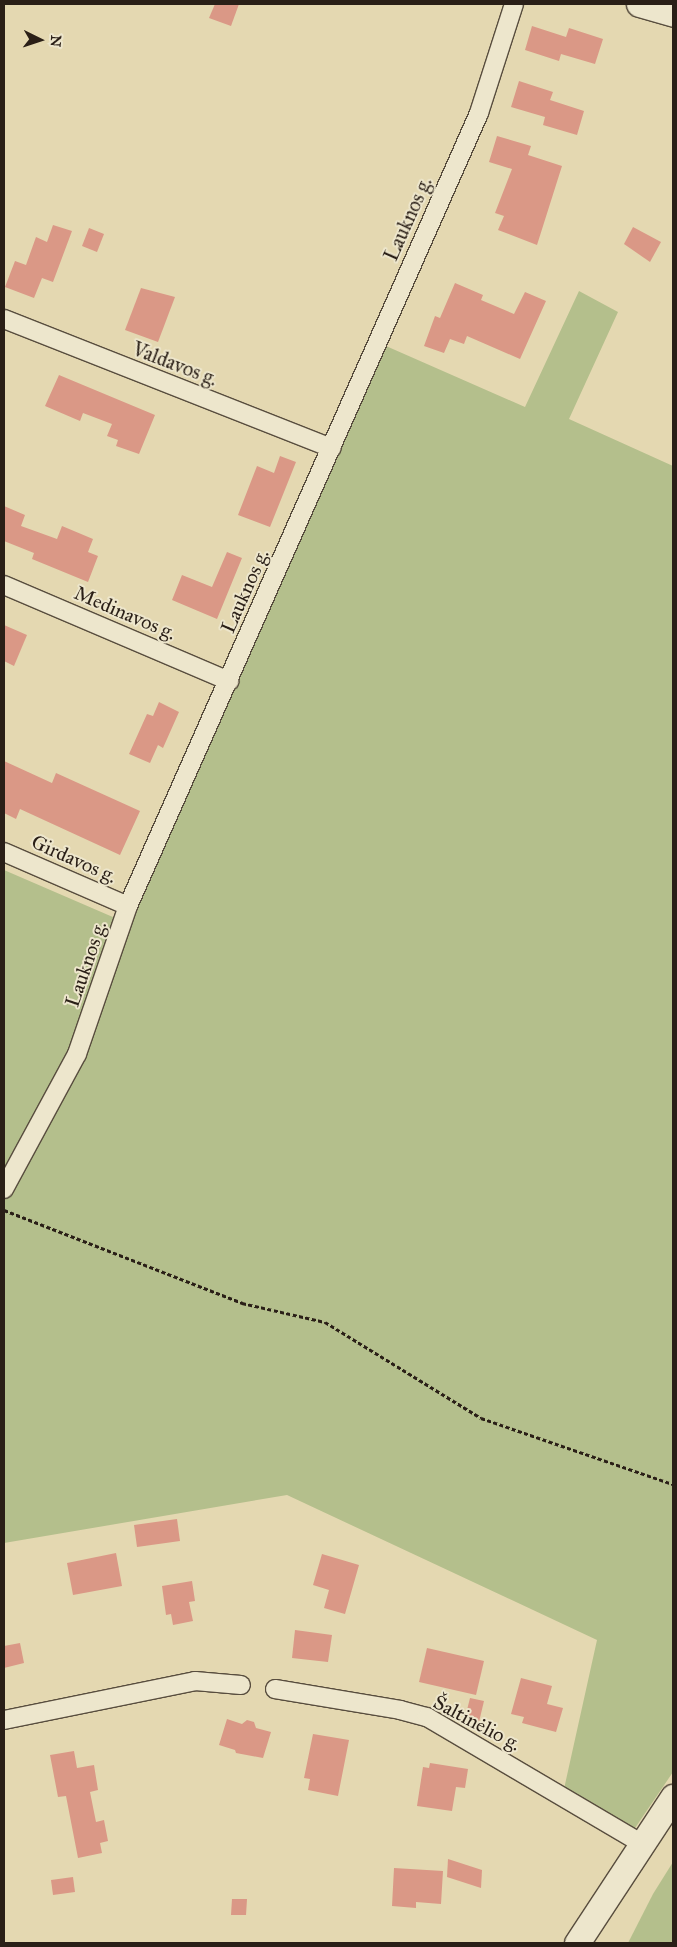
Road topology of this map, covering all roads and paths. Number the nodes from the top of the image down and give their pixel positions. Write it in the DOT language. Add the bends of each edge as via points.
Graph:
graph roads {
  1 [pos="514,4"];
  2 [pos="639,4"];
  3 [pos="673,14"];
  4 [pos="4,319"];
  5 [pos="331,448"];
  6 [pos="4,585"];
  7 [pos="229,681"];
  8 [pos="4,852"];
  9 [pos="128,906"];
  10 [pos="4,1189"];
  11 [pos="4,1210"];
  12 [pos="673,1484"];
  13 [pos="241,1685"];
  14 [pos="275,1689"];
  15 [pos="4,1720"];
  16 [pos="673,1797"];
  17 [pos="641,1843"];
  18 [pos="577,1943"];
  1 -- 5 [label="street, Lauknos g." via="480,113"];
  2 -- 3 [label="main road"];
  4 -- 5 [label="street, Valdavos g."];
  5 -- 7 [label="street, Lauknos g."];
  6 -- 7 [label="street, Medinavos g."];
  7 -- 9 [label="street, Lauknos g."];
  8 -- 9 [label="street, Girdavos g."];
  9 -- 10 [label="street, Lauknos g." via="77,1054"];
  11 -- 12 [label="path" via="242,1303 325,1322 481,1418"];
  13 -- 15 [label="street" via="195,1681"];
  14 -- 17 [label="street, Šaltinėlio g." via="427,1717"];
  16 -- 17 [label="main road"];
  17 -- 18 [label="main road"];
}
